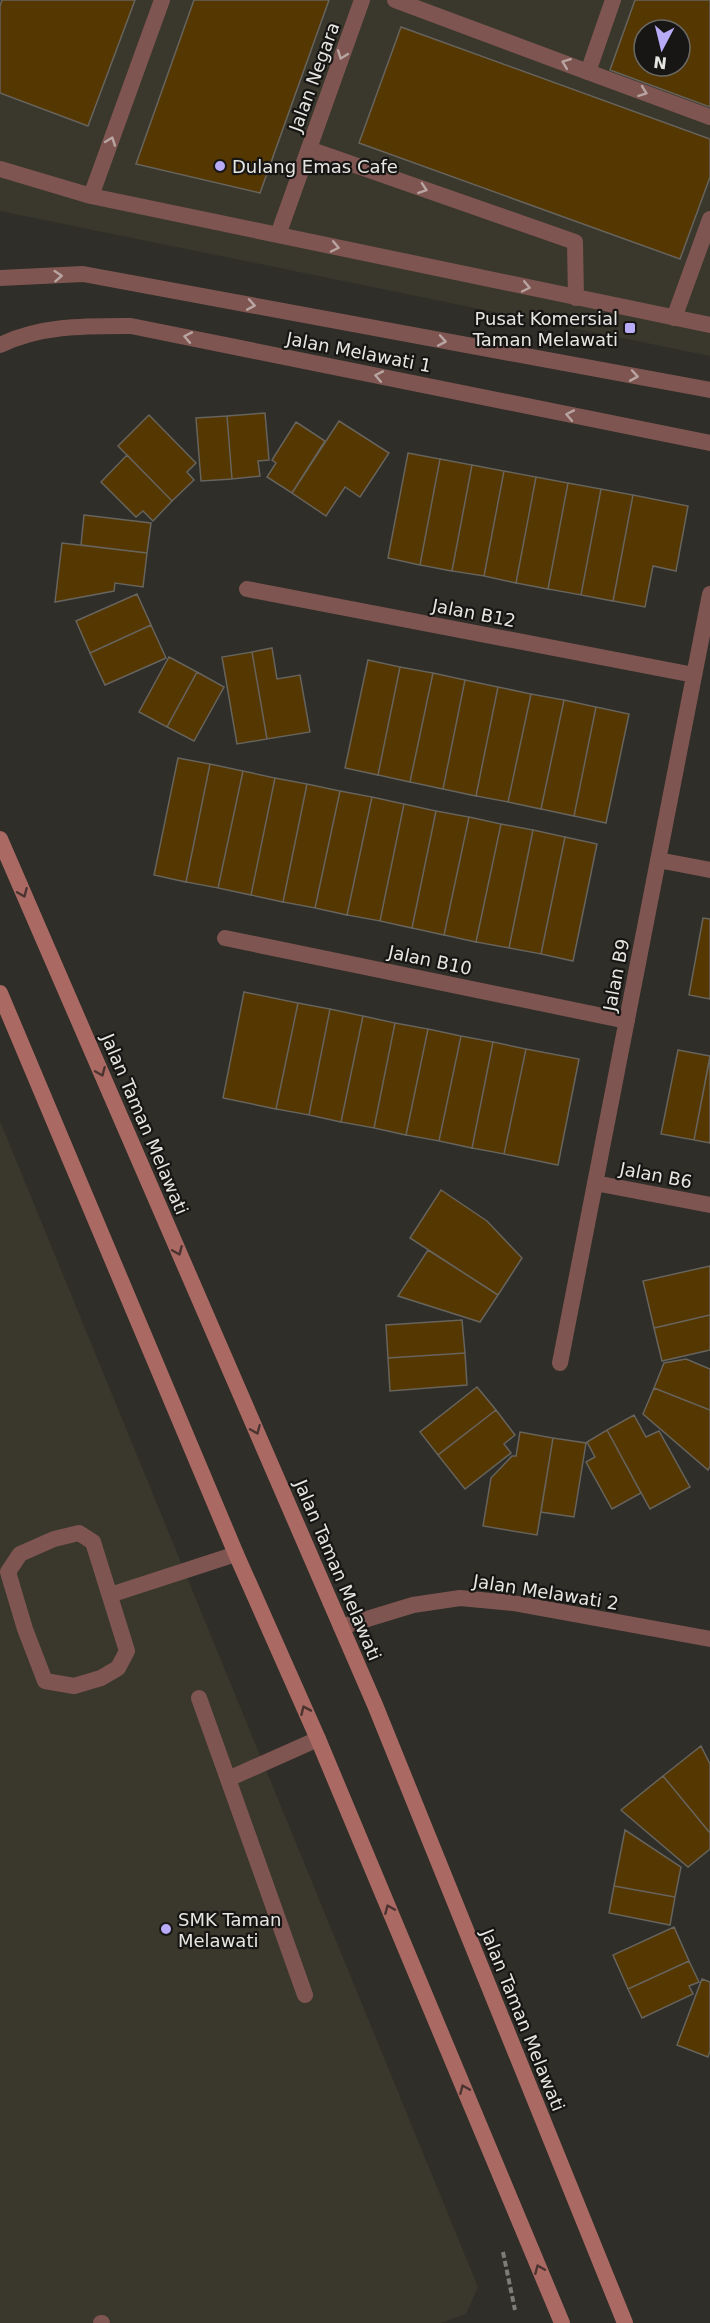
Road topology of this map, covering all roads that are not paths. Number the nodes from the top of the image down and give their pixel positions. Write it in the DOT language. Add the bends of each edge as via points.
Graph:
graph roads {
  1 [pos="162,0"];
  2 [pos="362,0"];
  3 [pos="395,0"];
  4 [pos="613,0"];
  5 [pos="588,72"];
  6 [pos="710,117"];
  7 [pos="309,149"];
  8 [pos="0,169"];
  9 [pos="91,196"];
  10 [pos="710,219"];
  11 [pos="278,235"];
  12 [pos="0,278"];
  13 [pos="576,298"];
  14 [pos="674,318"];
  15 [pos="710,325"];
  16 [pos="0,345"];
  17 [pos="710,390"];
  18 [pos="710,443"];
  19 [pos="247,589"];
  20 [pos="710,594"];
  21 [pos="694,675"];
  22 [pos="0,839"];
  23 [pos="658,860"];
  24 [pos="710,870"];
  25 [pos="225,938"];
  26 [pos="0,993"];
  27 [pos="627,1021"];
  28 [pos="595,1183"];
  29 [pos="710,1205"];
  30 [pos="560,1363"];
  31 [pos="236,1554"];
  32 [pos="110,1595"];
  33 [pos="341,1627"];
  34 [pos="710,1640"];
  35 [pos="199,1698"];
  36 [pos="318,1739"];
  37 [pos="228,1779"];
  38 [pos="305,1995"];
  39 [pos="562,2323"];
  40 [pos="625,2323"];
  9 -- 1 [label="street, one-way"];
  2 -- 7 [label="street, Jalan Negara, one-way"];
  5 -- 3 [label="street, one-way"];
  4 -- 5 [label="street"];
  5 -- 6 [label="street, one-way"];
  7 -- 11 [label="street, Jalan Negara"];
  7 -- 13 [label="street, one-way" via="575,242"];
  8 -- 9 [label="street"];
  9 -- 11 [label="street"];
  10 -- 14 [label="street"];
  11 -- 13 [label="street, one-way"];
  12 -- 17 [label="street, Jalan Melawati 1, one-way" via="83,274"];
  13 -- 14 [label="street"];
  14 -- 15 [label="street"];
  18 -- 16 [label="street, Jalan Melawati 1, one-way" via="131,326 73,325 19,336"];
  19 -- 21 [label="street, Jalan B12"];
  20 -- 21 [label="street, Jalan B9"];
  21 -- 23 [label="street, Jalan B9"];
  22 -- 33 [label="main road, Jalan Taman Melawati, one-way"];
  23 -- 24 [label="street"];
  23 -- 27 [label="street, Jalan B9"];
  25 -- 27 [label="street, Jalan B10"];
  26 -- 31 [label="main road"];
  27 -- 28 [label="street, Jalan B9"];
  28 -- 29 [label="street, Jalan B6"];
  28 -- 30 [label="street, Jalan B9"];
  31 -- 32 [label="street"];
  36 -- 31 [label="main road, one-way"];
  32 -- 32 [label="street" via="93,1542 79,1533 20,1554 8,1572 45,1681 74,1686 118,1668 127,1651"];
  33 -- 34 [label="street, Jalan Melawati 2" via="413,1605 460,1598 513,1603"];
  33 -- 40 [label="main road, Jalan Taman Melawati"];
  35 -- 37 [label="street"];
  36 -- 37 [label="street"];
  39 -- 36 [label="main road, one-way"];
  37 -- 38 [label="street"];
}
